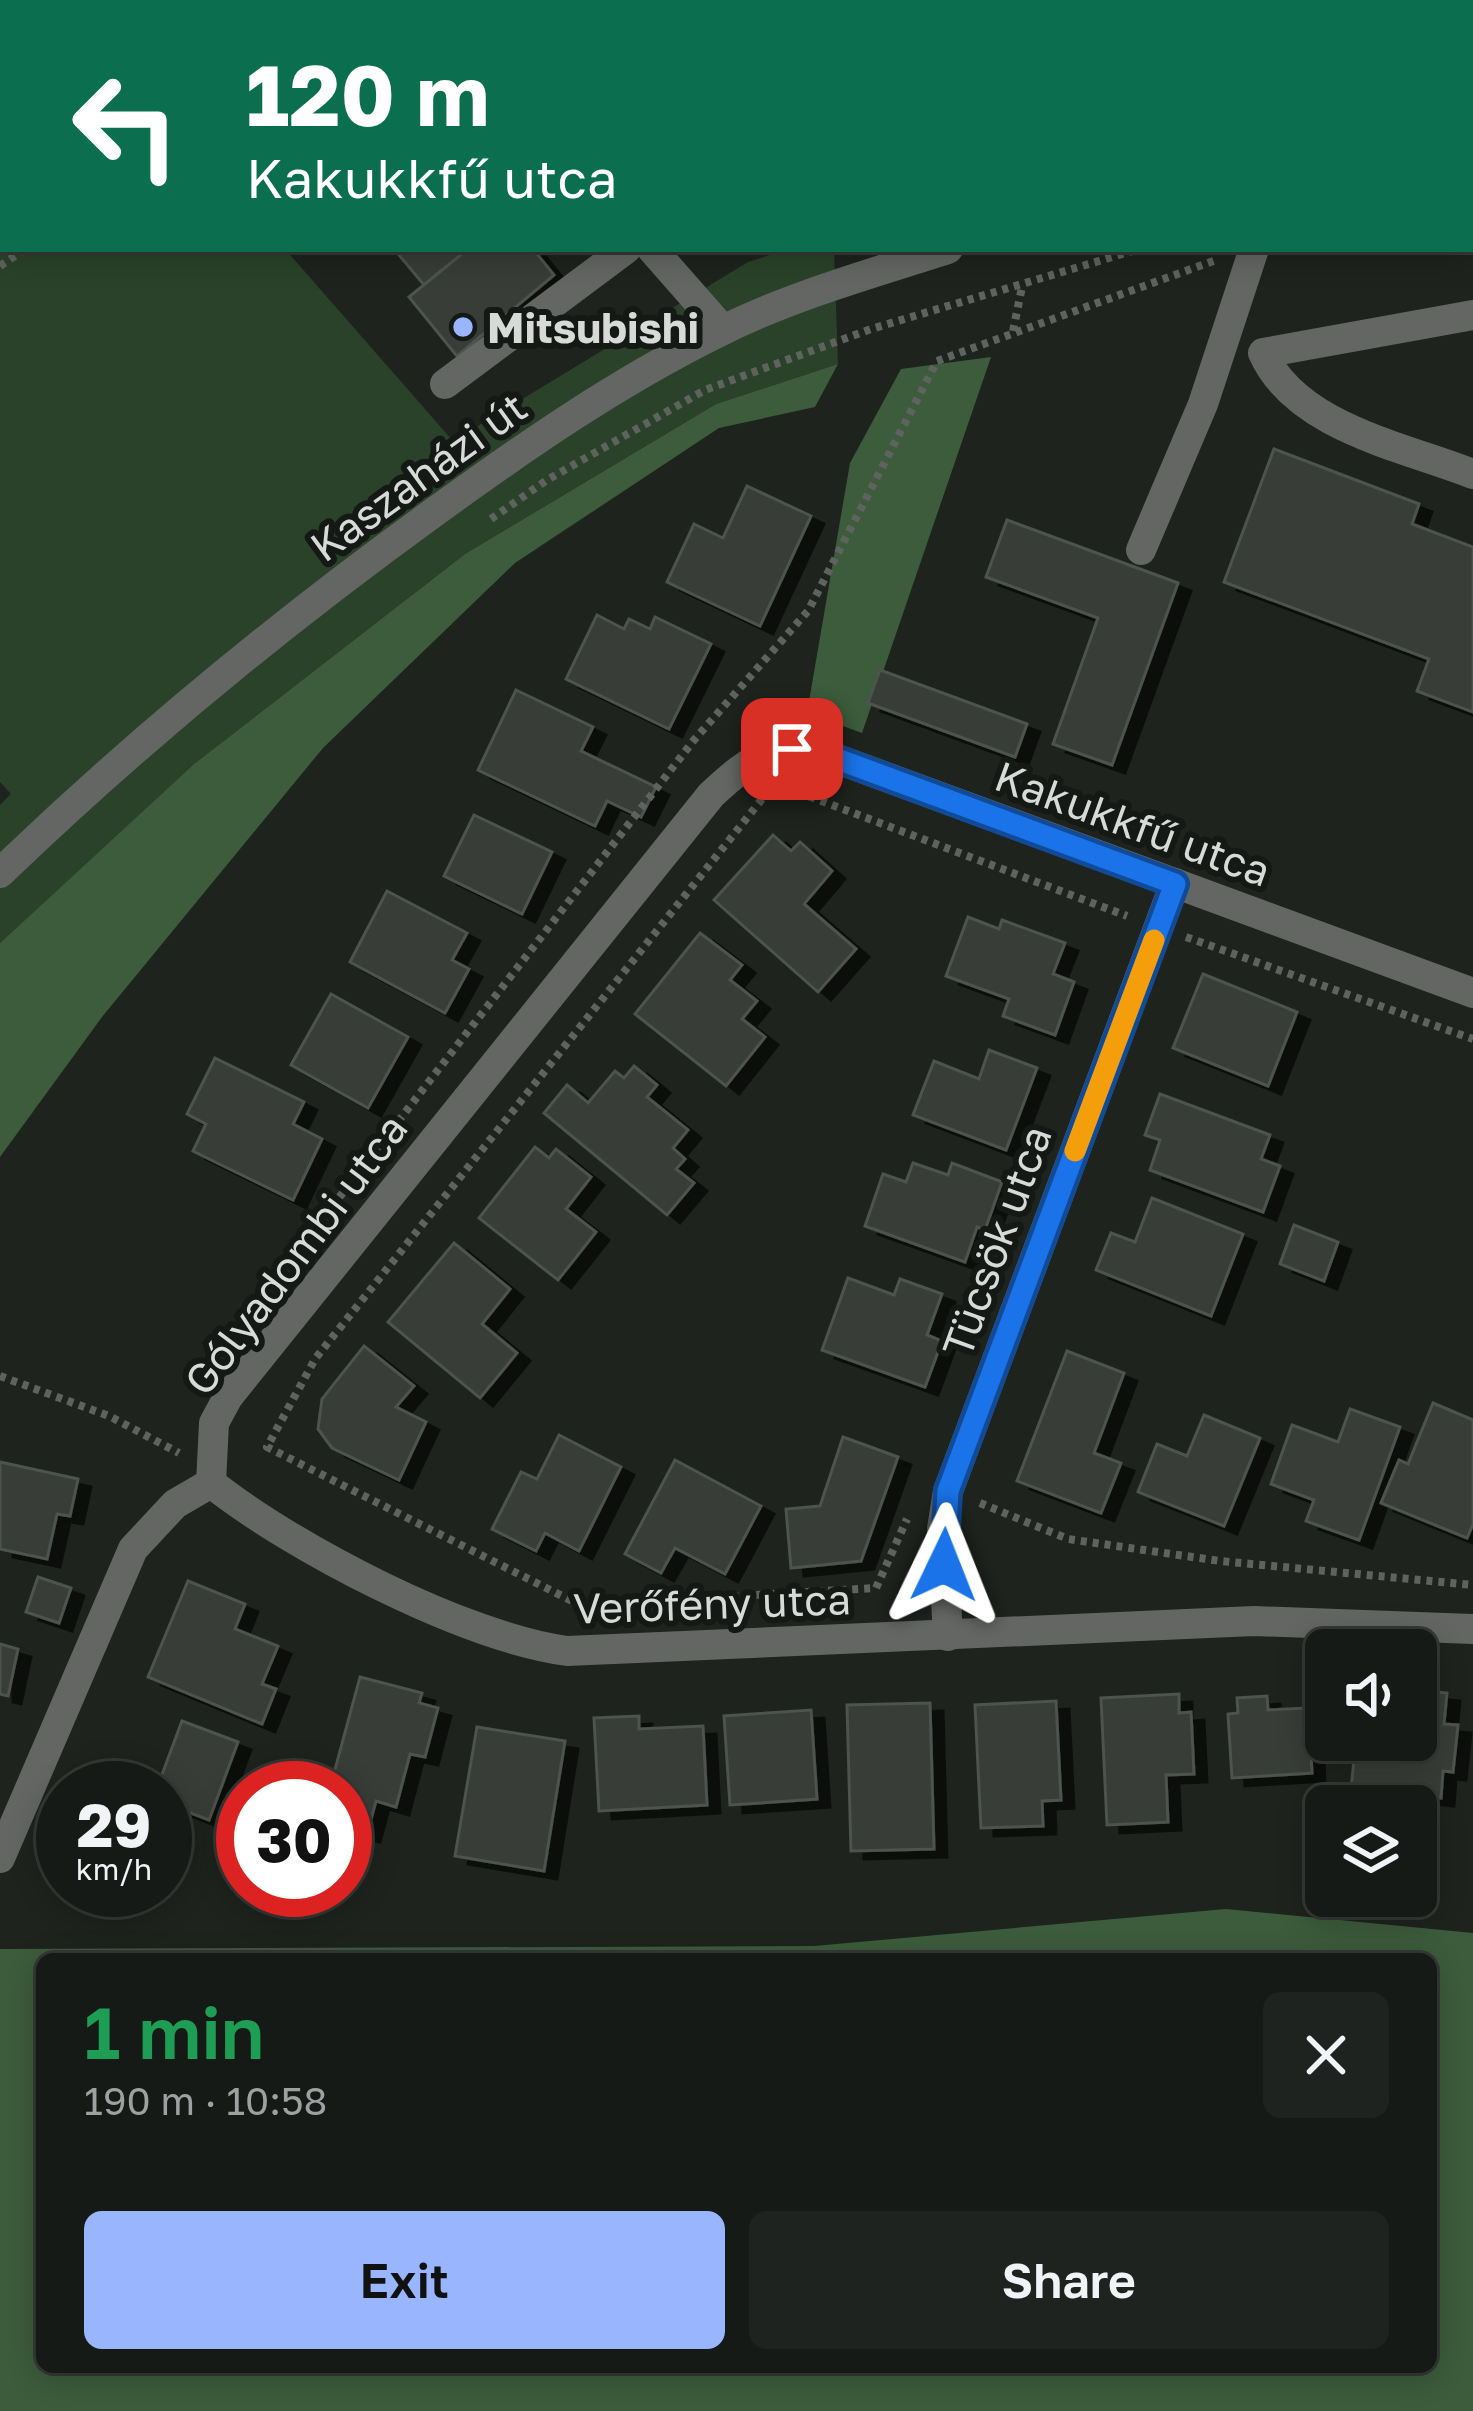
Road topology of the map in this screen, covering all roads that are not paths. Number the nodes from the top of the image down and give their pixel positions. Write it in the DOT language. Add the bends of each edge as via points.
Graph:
graph roads {
  1 [pos="622,252"];
  2 [pos="655,252"];
  3 [pos="939,252"];
  4 [pos="1253,252"];
  5 [pos="1473,315"];
  6 [pos="723,330"];
  7 [pos="445,384"];
  8 [pos="1473,474"];
  9 [pos="1142,550"];
  10 [pos="760,755"];
  11 [pos="0,873"];
  12 [pos="1175,884"];
  13 [pos="1473,993"];
  14 [pos="211,1483"];
  15 [pos="1473,1629"];
  16 [pos="948,1636"];
  17 [pos="0,1858"];
  1 -- 7 [label="street"];
  2 -- 6 [label="street"];
  3 -- 6 [label="street, Kaszaházi út"];
  4 -- 9 [label="street" via="1203,404"];
  5 -- 8 [label="street" via="1263,353 1277,384 1310,409"];
  6 -- 11 [label="street, Kaszaházi út" via="594,401 360,566 80,796"];
  10 -- 12 [label="street, Kakukkfű utca" via="792,749 829,756"];
  10 -- 14 [label="street, Gólyadombi utca" via="711,796 228,1397 214,1423"];
  12 -- 13 [label="street, Kakukkfű utca"];
  12 -- 16 [label="street, Tücsök utca" via="1172,932 948,1491"];
  14 -- 16 [label="street, Verőfény utca" via="272,1526 411,1598 532,1646 600,1653"];
  14 -- 17 [label="street" via="175,1504 133,1549"];
  15 -- 16 [label="street, Verőfény utca" via="1254,1621"];
}
